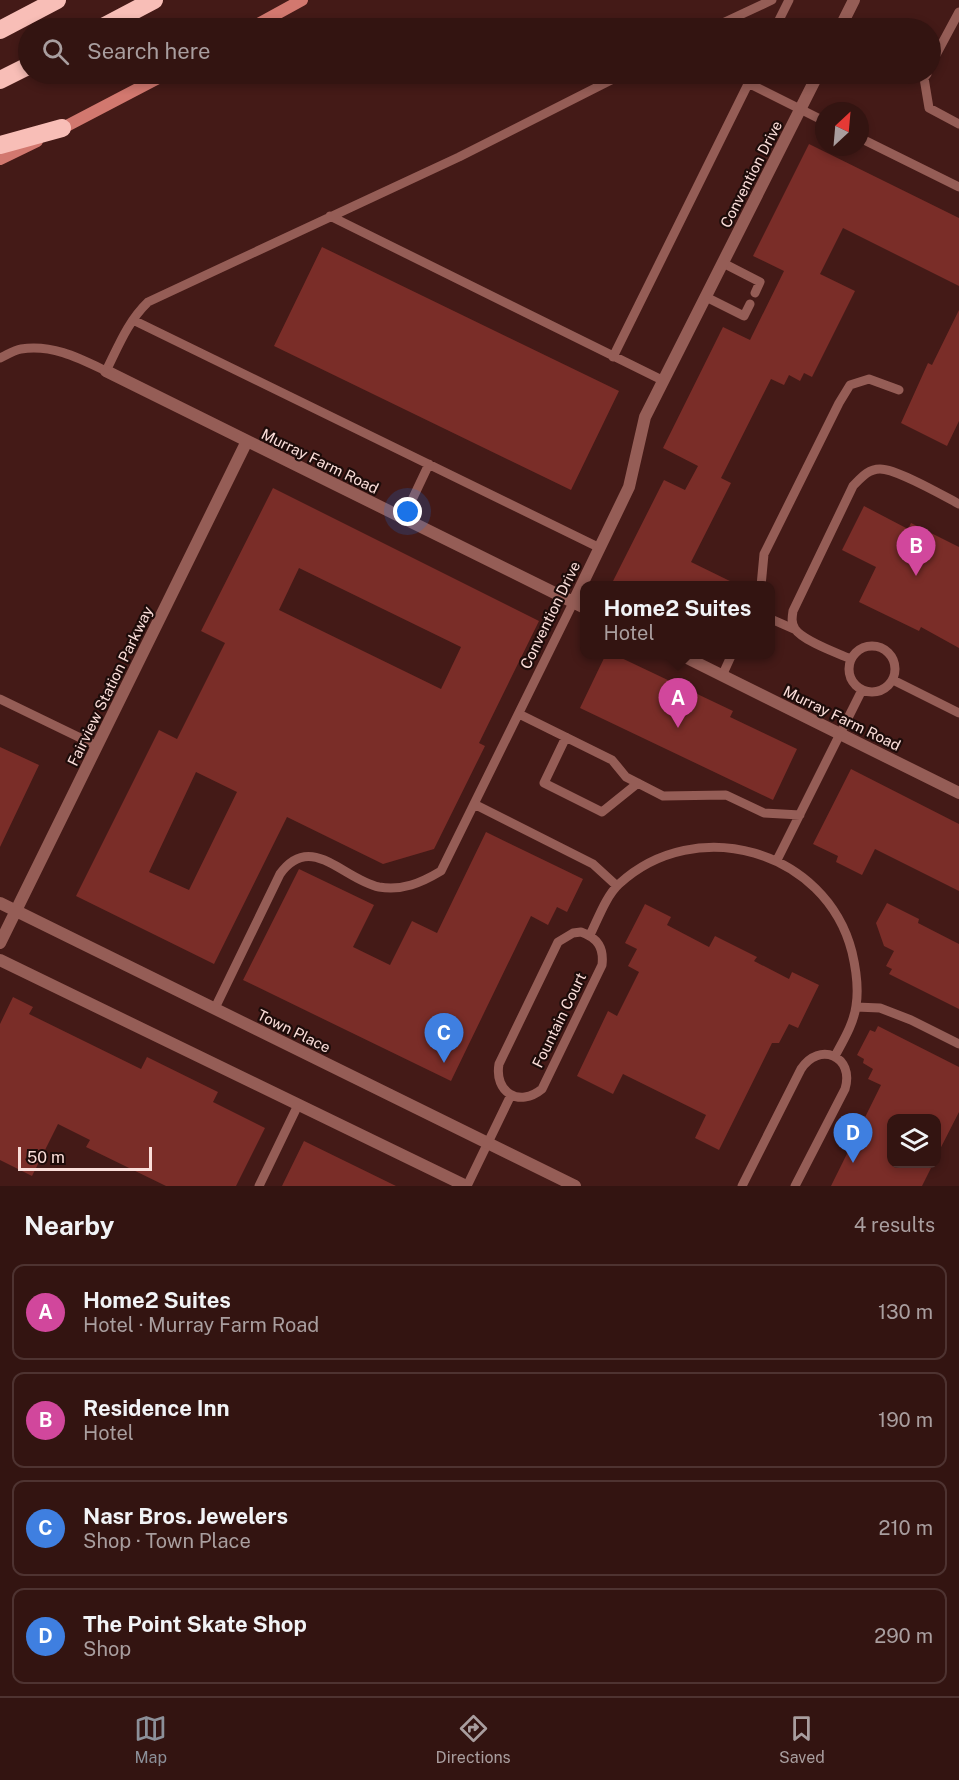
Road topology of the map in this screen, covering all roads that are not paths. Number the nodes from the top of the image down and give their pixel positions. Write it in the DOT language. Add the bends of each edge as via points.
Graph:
graph roads {
  1 [pos="57,0"];
  2 [pos="154,0"];
  3 [pos="302,0"];
  4 [pos="772,0"];
  5 [pos="789,0"];
  6 [pos="854,0"];
  7 [pos="959,12"];
  8 [pos="23,18"];
  9 [pos="120,18"];
  10 [pos="269,18"];
  11 [pos="733,18"];
  12 [pos="780,18"];
  13 [pos="845,18"];
  14 [pos="18,21"];
  15 [pos="0,30"];
  16 [pos="941,46"];
  17 [pos="18,71"];
  18 [pos="0,80"];
  19 [pos="147,84"];
  20 [pos="603,84"];
  21 [pos="748,84"];
  22 [pos="750,84"];
  23 [pos="813,84"];
  24 [pos="925,84"];
  25 [pos="801,109"];
  26 [pos="815,116"];
  27 [pos="959,124"];
  28 [pos="62,128"];
  29 [pos="869,142"];
  30 [pos="0,145"];
  31 [pos="0,159"];
  32 [pos="959,187"];
  33 [pos="330,216"];
  34 [pos="723,263"];
  35 [pos="755,293"];
  36 [pos="706,297"];
  37 [pos="750,304"];
  38 [pos="133,320"];
  39 [pos="613,357"];
  40 [pos="0,358"];
  41 [pos="105,372"];
  42 [pos="664,381"];
  43 [pos="899,390"];
  44 [pos="247,441"];
  45 [pos="429,464"];
  46 [pos="959,504"];
  47 [pos="403,519"];
  48 [pos="600,548"];
  49 [pos="584,581"];
  50 [pos="761,581"];
  51 [pos="580,589"];
  52 [pos="573,603"];
  53 [pos="580,606"];
  54 [pos="775,621"];
  55 [pos="796,630"];
  56 [pos="689,659"];
  57 [pos="730,659"];
  58 [pos="851,659"];
  59 [pos="722,676"];
  60 [pos="893,680"];
  61 [pos="862,690"];
  62 [pos="0,699"];
  63 [pos="959,713"];
  64 [pos="519,714"];
  65 [pos="840,734"];
  66 [pos="567,737"];
  67 [pos="97,746"];
  68 [pos="638,783"];
  69 [pos="959,793"];
  70 [pos="474,804"];
  71 [pos="800,815"];
  72 [pos="777,860"];
  73 [pos="617,886"];
  74 [pos="0,903"];
  75 [pos="16,910"];
  76 [pos="590,935"];
  77 [pos="0,943"];
  78 [pos="0,960"];
  79 [pos="856,1006"];
  80 [pos="215,1008"];
  81 [pos="959,1044"];
  82 [pos="835,1056"];
  83 [pos="511,1095"];
  84 [pos="298,1105"];
  85 [pos="488,1143"];
  86 [pos="259,1186"];
  87 [pos="466,1186"];
  88 [pos="575,1186"];
  89 [pos="742,1186"];
  90 [pos="795,1186"];
  1 -- 8 [label="highway"];
  2 -- 9 [label="highway"];
  3 -- 10 [label="main road"];
  4 -- 11 [label="lane"];
  5 -- 12 [label="lane"];
  6 -- 13 [label="street"];
  7 -- 16 [label="lane"];
  14 -- 15 [label="highway"];
  17 -- 18 [label="highway"];
  19 -- 28 [label="main road"];
  20 -- 33 [label="lane"];
  21 -- 39 [label="lane"];
  22 -- 25 [label="lane"];
  23 -- 25 [label="street, Convention Drive"];
  24 -- 27 [label="lane" via="929,108"];
  25 -- 26 [label="lane"];
  25 -- 34 [label="street, Convention Drive"];
  28 -- 30 [label="highway"];
  28 -- 31 [label="main road"];
  29 -- 32 [label="lane"];
  33 -- 38 [label="lane" via="148,302"];
  33 -- 39 [label="lane"];
  34 -- 35 [label="lane" via="760,282"];
  34 -- 36 [label="street, Convention Drive"];
  36 -- 37 [label="lane" via="744,316"];
  36 -- 42 [label="street, Convention Drive"];
  38 -- 41 [label="lane"];
  38 -- 45 [label="lane"];
  39 -- 42 [label="lane"];
  40 -- 41 [label="lane" via="20,349 50,348"];
  41 -- 44 [label="street, Murray Farm Road"];
  42 -- 48 [label="street, Convention Drive" via="645,417 629,487"];
  43 -- 50 [label="lane" via="869,379 850,386 764,554"];
  44 -- 47 [label="street, Murray Farm Road"];
  44 -- 67 [label="street, Fairview Station Parkway"];
  45 -- 47 [label="lane"];
  45 -- 48 [label="lane"];
  46 -- 55 [label="lane" via="897,474 881,469 864,474 853,486 793,611"];
  47 -- 52 [label="street, Murray Farm Road"];
  48 -- 49 [label="street, Convention Drive"];
  51 -- 52 [label="street, Convention Drive"];
  52 -- 53 [label="street, Murray Farm Road"];
  52 -- 64 [label="lane, Convention Drive"];
  54 -- 55 [label="lane"];
  55 -- 58 [label="lane"];
  56 -- 59 [label="street, Murray Farm Road"];
  57 -- 59 [label="lane"];
  58 -- 60 [label="lane" via="868,646 883,648 894,658"];
  58 -- 61 [label="lane" via="849,674"];
  59 -- 65 [label="street, Murray Farm Road"];
  60 -- 61 [label="lane" via="883,690"];
  60 -- 63 [label="lane"];
  61 -- 65 [label="lane"];
  62 -- 67 [label="lane"];
  64 -- 66 [label="lane"];
  64 -- 70 [label="lane, Convention Drive"];
  65 -- 69 [label="street, Murray Farm Road"];
  65 -- 71 [label="lane"];
  66 -- 68 [label="lane" via="612,760 626,777"];
  66 -- 68 [label="lane" via="544,783 602,812"];
  67 -- 75 [label="street, Fairview Station Parkway"];
  68 -- 71 [label="lane" via="663,796 726,795 764,813"];
  70 -- 73 [label="lane" via="593,864"];
  70 -- 80 [label="lane, Convention Drive" via="441,871 424,881 402,888 377,886 321,859 308,856 288,864"];
  71 -- 72 [label="lane"];
  72 -- 73 [label="lane" via="731,848 693,848 640,868"];
  72 -- 79 [label="lane" via="807,880 823,897 848,937 856,971"];
  73 -- 76 [label="lane"];
  74 -- 75 [label="street, Town Place"];
  75 -- 77 [label="street, Fairview Station Parkway"];
  75 -- 80 [label="street, Town Place"];
  76 -- 83 [label="lane, Fountain Court" via="602,948 602,965 542,1089 527,1098"];
  76 -- 83 [label="lane" via="573,933 558,942 499,1064 499,1082"];
  78 -- 84 [label="street"];
  79 -- 81 [label="lane" via="880,1008"];
  79 -- 82 [label="lane"];
  80 -- 85 [label="street, Town Place"];
  82 -- 89 [label="lane" via="825,1053 807,1060"];
  82 -- 90 [label="lane" via="843,1062 848,1080"];
  83 -- 85 [label="lane"];
  84 -- 86 [label="lane"];
  84 -- 87 [label="street"];
  85 -- 87 [label="lane"];
  85 -- 88 [label="street, Town Place"];
}
